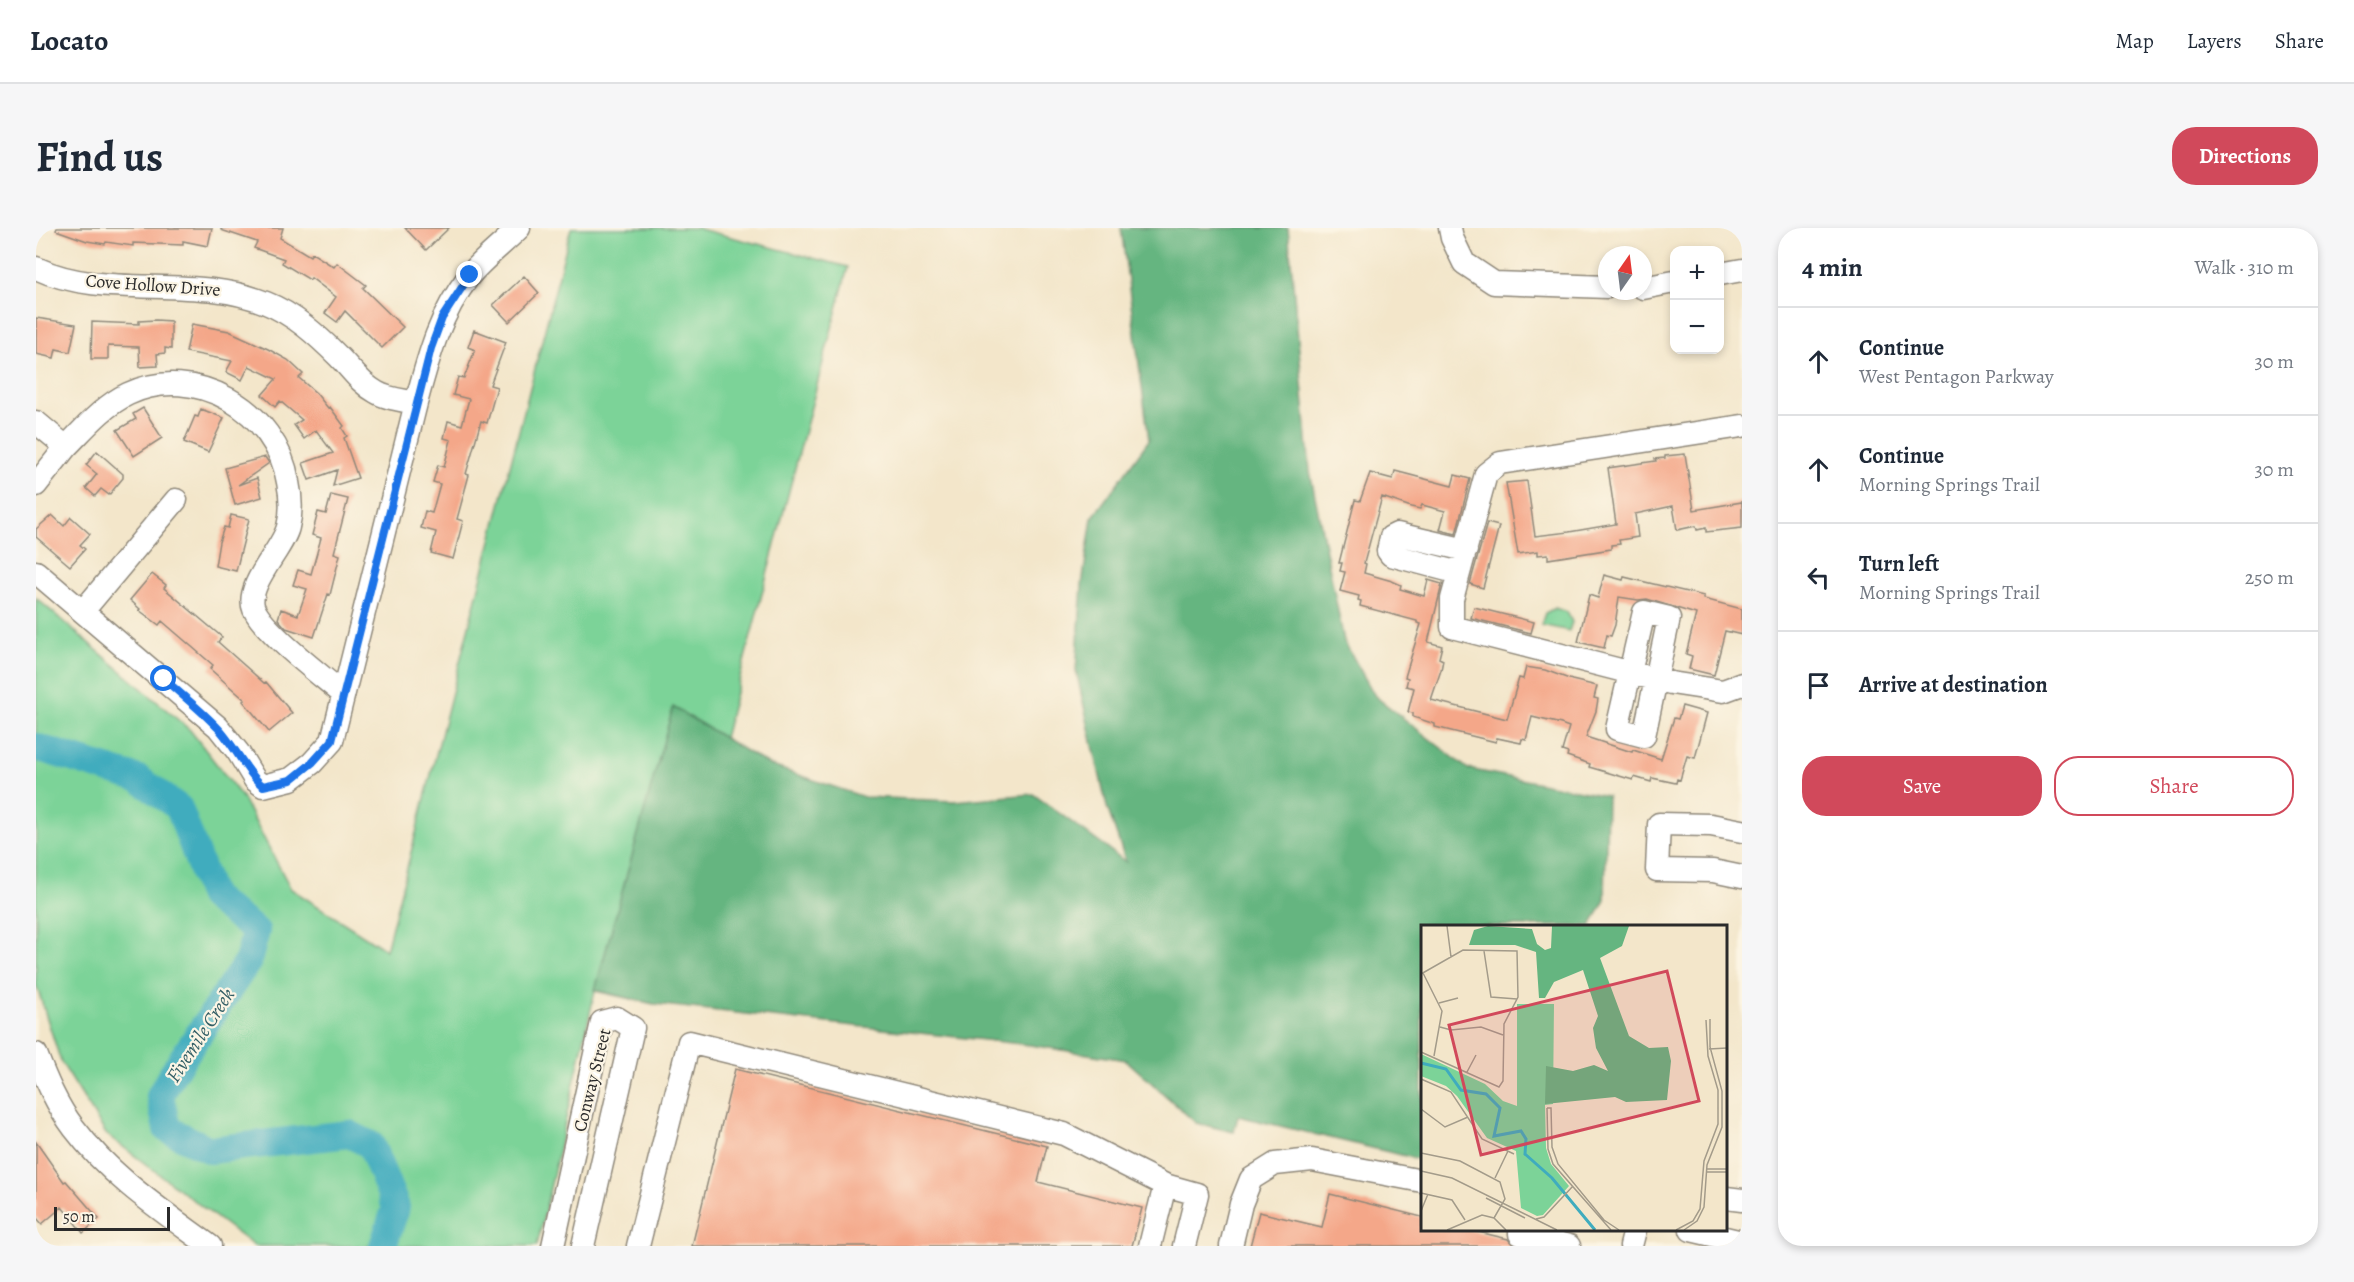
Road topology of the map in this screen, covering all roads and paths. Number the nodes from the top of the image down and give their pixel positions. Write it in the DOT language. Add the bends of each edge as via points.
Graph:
graph roads {
  1 [pos="519,228"];
  2 [pos="1450,228"];
  3 [pos="36,268"];
  4 [pos="1742,270"];
  5 [pos="1724,273"];
  6 [pos="1670,283"];
  7 [pos="1652,286"];
  8 [pos="1598,287"];
  9 [pos="416,403"];
  10 [pos="36,422"];
  11 [pos="1742,426"];
  12 [pos="66,447"];
  13 [pos="36,485"];
  14 [pos="176,500"];
  15 [pos="1466,550"];
  16 [pos="36,572"];
  17 [pos="1459,573"];
  18 [pos="83,611"];
  19 [pos="1631,672"];
  20 [pos="1656,679"];
  21 [pos="1742,684"];
  22 [pos="343,694"];
  23 [pos="1742,831"];
  24 [pos="1742,877"];
  25 [pos="36,1054"];
  26 [pos="1421,1181"];
  27 [pos="1165,1185"];
  28 [pos="1727,1198"];
  29 [pos="1742,1200"];
  30 [pos="1635,1231"];
  31 [pos="1695,1231"];
  32 [pos="1519,1236"];
  33 [pos="1742,1242"];
  34 [pos="210,1246"];
  35 [pos="554,1246"];
  36 [pos="583,1246"];
  37 [pos="638,1246"];
  38 [pos="1150,1246"];
  39 [pos="1184,1246"];
  40 [pos="1231,1246"];
  41 [pos="1569,1246"];
  42 [pos="1631,1246"];
  1 -- 9 [label="street" via="470,275 442,318"];
  2 -- 8 [label="street" via="1464,263 1494,284"];
  3 -- 9 [label="street, Cove Hollow Drive" via="83,281 234,291 268,303 302,323 377,393"];
  4 -- 5 [label="street"];
  6 -- 7 [label="street"];
  9 -- 22 [label="street"];
  10 -- 12 [label="street"];
  11 -- 15 [label="street" via="1500,463 1486,474"];
  12 -- 13 [label="street"];
  12 -- 22 [label="street" via="101,412 128,394 161,385 202,387 228,397 254,416 276,446 287,471 291,499 288,528 255,588 253,607 266,626"];
  14 -- 18 [label="street"];
  15 -- 17 [label="street"];
  15 -- 17 [label="street" via="1397,534 1391,537 1391,555"];
  16 -- 18 [label="street"];
  17 -- 19 [label="street" via="1452,599 1452,627"];
  18 -- 22 [label="street" via="218,727 263,786 291,780 332,741"];
  19 -- 20 [label="street"];
  19 -- 20 [label="street" via="1617,729 1644,736"];
  19 -- 20 [label="street" via="1644,612 1669,618"];
  20 -- 21 [label="street" via="1723,691"];
  23 -- 24 [label="street" via="1711,825 1659,824 1657,870 1713,871"];
  25 -- 34 [label="street" via="73,1127 107,1167"];
  26 -- 40 [label="street" via="1312,1160 1275,1164 1251,1179"];
  27 -- 37 [label="street" via="1064,1134 689,1042"];
  27 -- 38 [label="street"];
  27 -- 39 [label="street" via="1197,1194"];
  28 -- 29 [label="street"];
  30 -- 42 [label="street"];
  31 -- 33 [label="street"];
  32 -- 41 [label="street"];
  35 -- 36 [label="street, Conway Street" via="602,1022 617,1018 633,1028"];
}
